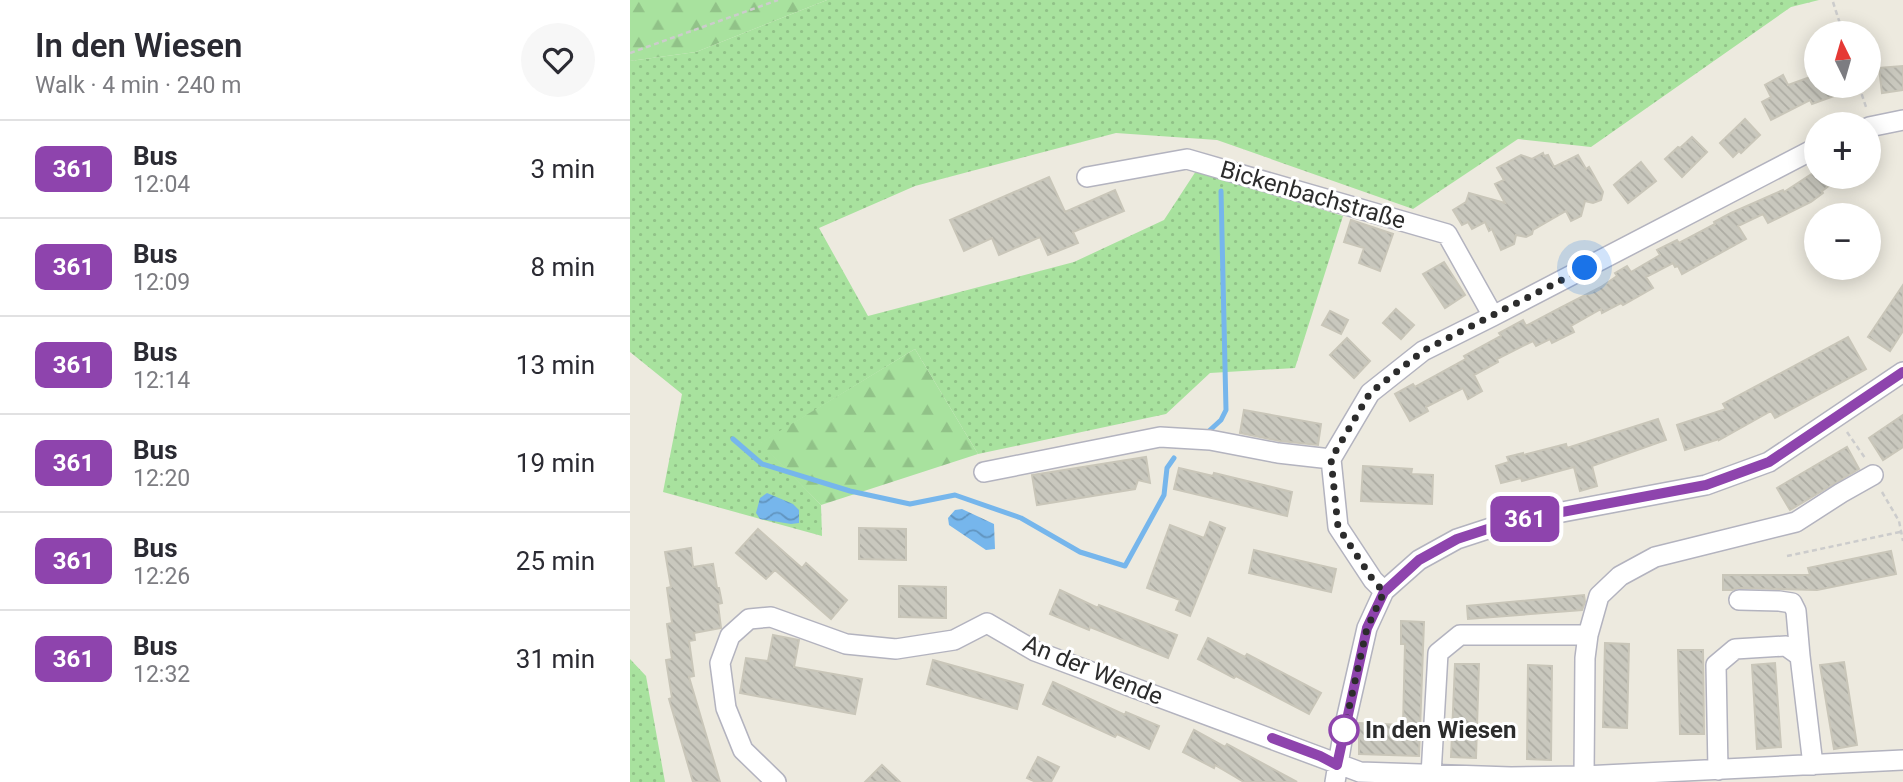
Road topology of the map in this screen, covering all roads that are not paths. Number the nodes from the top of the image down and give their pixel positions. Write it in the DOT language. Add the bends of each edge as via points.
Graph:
graph roads {
  1 [pos="1903,120"];
  2 [pos="1881,125"];
  3 [pos="1804,154"];
  4 [pos="1087,177"];
  5 [pos="1493,316"];
  6 [pos="1903,372"];
  7 [pos="1331,459"];
  8 [pos="984,472"];
  9 [pos="1873,475"];
  10 [pos="1384,592"];
  11 [pos="1739,600"];
  12 [pos="1588,635"];
  13 [pos="1800,656"];
  14 [pos="1903,760"];
  15 [pos="1813,765"];
  16 [pos="1718,770"];
  17 [pos="1336,773"];
  18 [pos="1431,775"];
  19 [pos="1584,776"];
  20 [pos="776,782"];
  1 -- 2 [label="street"];
  3 -- 5 [label="street"];
  4 -- 5 [label="street, Bickenbachstraße" via="1187,159 1447,234"];
  5 -- 7 [label="street" via="1423,351 1370,393"];
  6 -- 10 [label="street" via="1769,462 1706,485 1509,522 1457,539 1419,560"];
  7 -- 8 [label="street" via="1160,437"];
  7 -- 10 [label="street" via="1338,527"];
  9 -- 12 [label="street" via="1796,522 1655,557 1620,576 1599,596"];
  10 -- 17 [label="street" via="1367,628"];
  11 -- 13 [label="street" via="1792,603"];
  12 -- 18 [label="street" via="1460,635 1438,653"];
  12 -- 19 [label="street"];
  13 -- 15 [label="street"];
  13 -- 16 [label="street" via="1786,646 1735,649 1716,665"];
  14 -- 15 [label="street"];
  15 -- 16 [label="street"];
  16 -- 19 [label="street"];
  17 -- 18 [label="street"];
  17 -- 20 [label="street, An der Wende" via="1296,747 1035,651 987,622 954,640 896,649 846,644 771,617 749,619 730,636 720,663 726,708 743,750"];
  18 -- 19 [label="street"];
}
